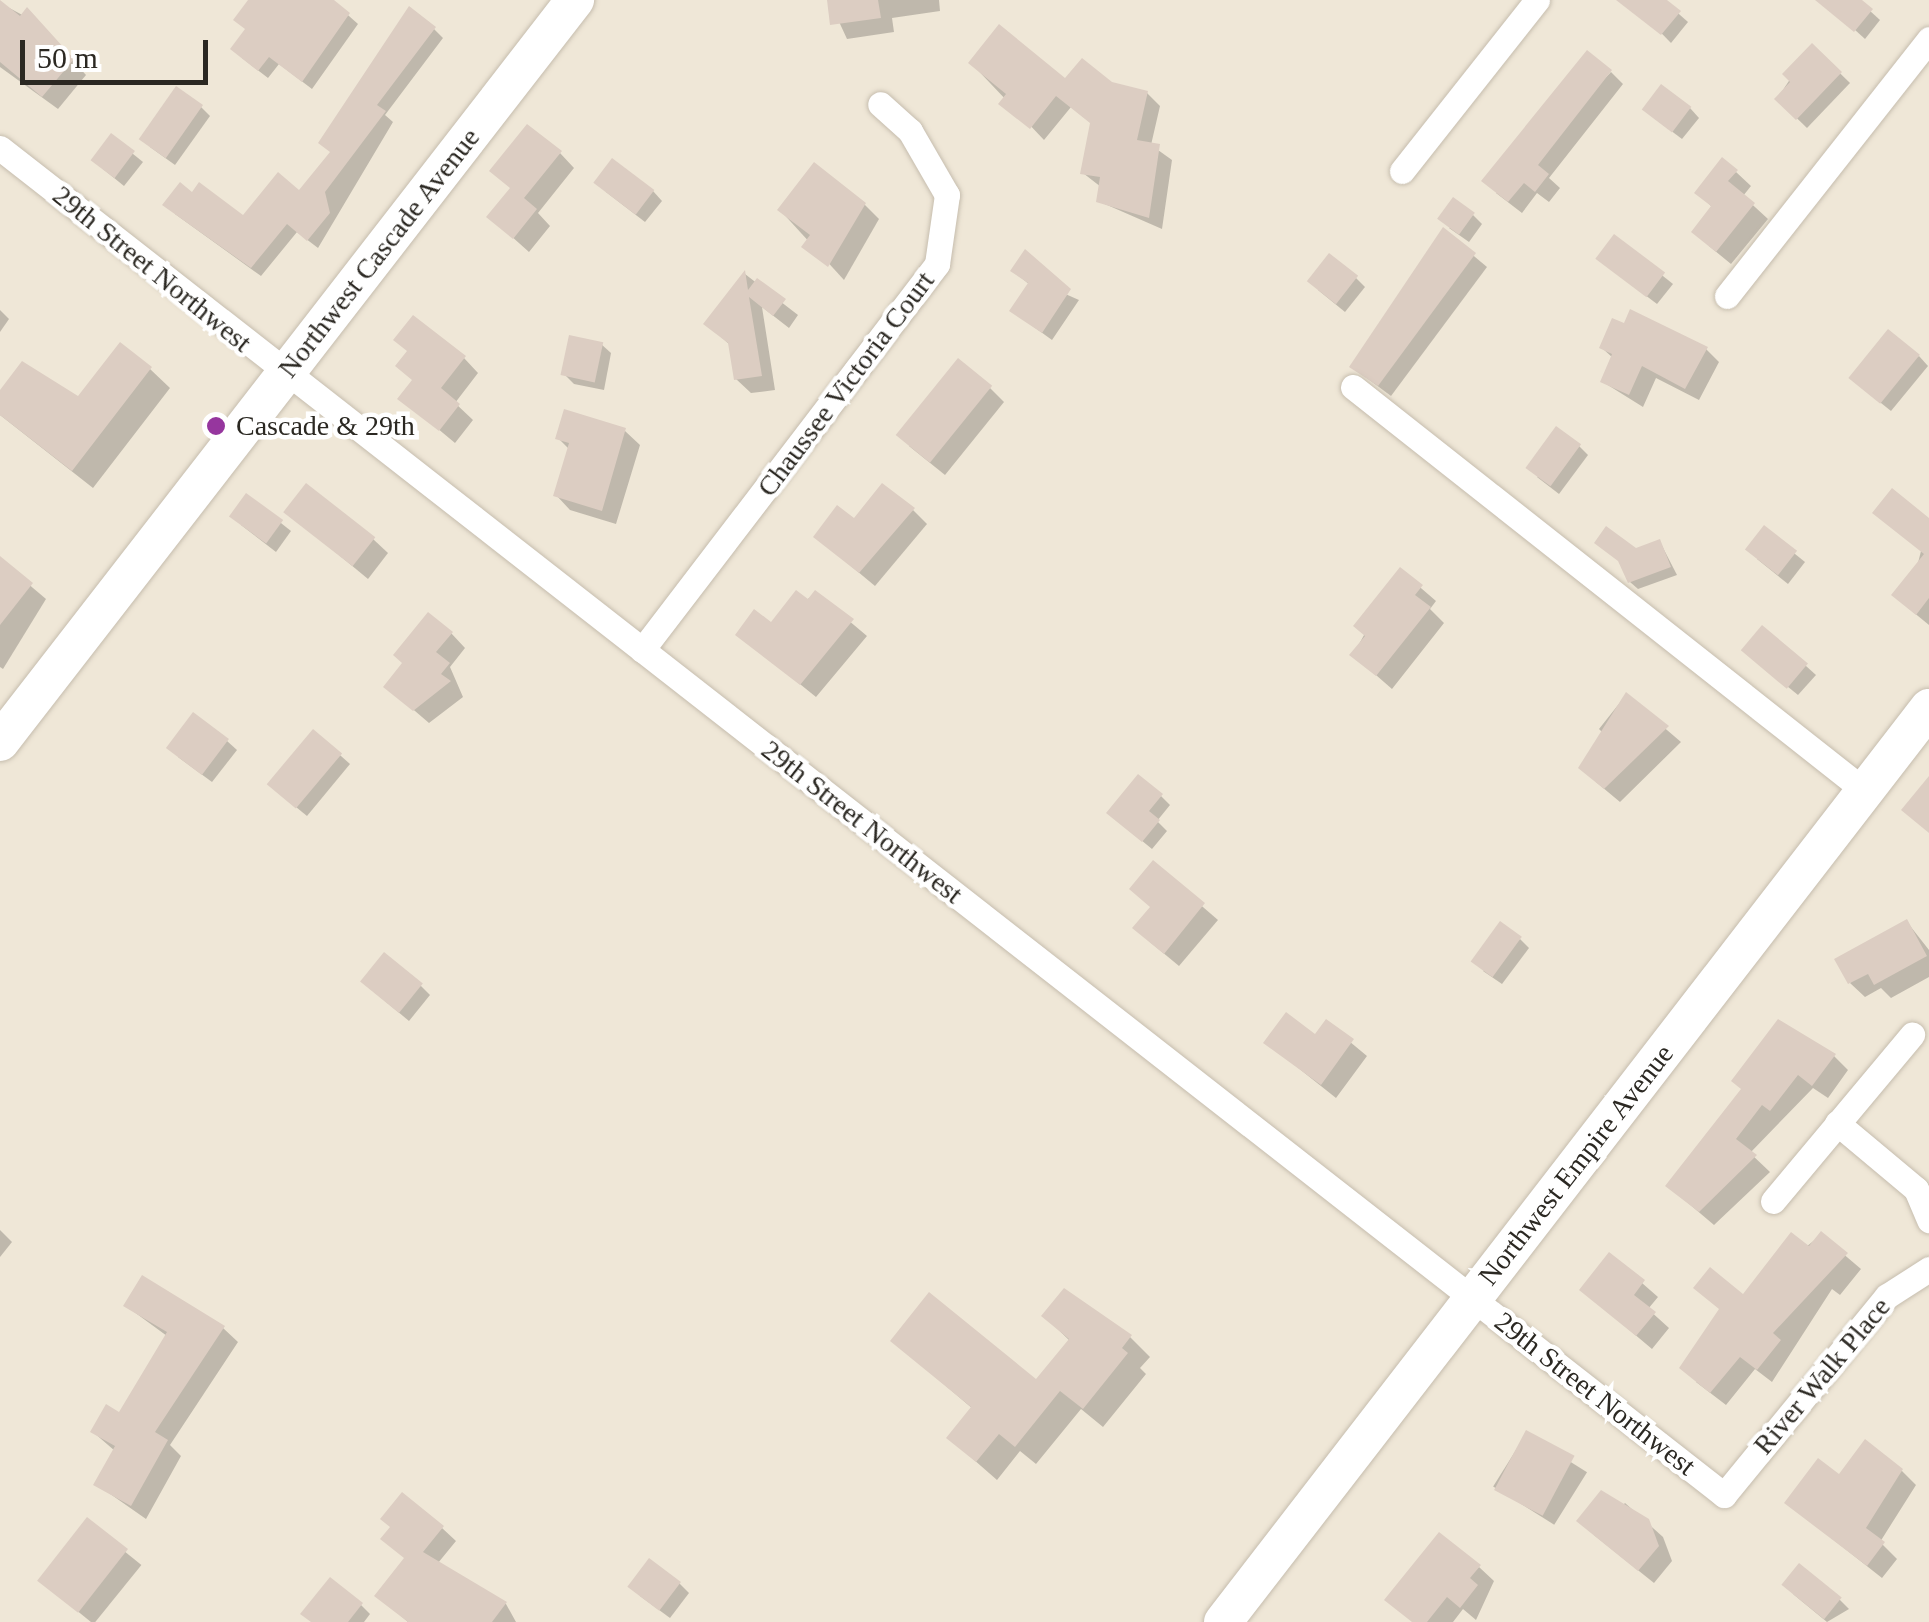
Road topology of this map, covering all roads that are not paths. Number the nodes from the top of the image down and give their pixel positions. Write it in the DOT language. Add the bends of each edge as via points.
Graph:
graph roads {
  1 [pos="575,0"];
  2 [pos="1537,0"];
  3 [pos="1929,40"];
  4 [pos="880,104"];
  5 [pos="0,148"];
  6 [pos="1402,171"];
  7 [pos="1726,296"];
  8 [pos="284,374"];
  9 [pos="1353,387"];
  10 [pos="642,650"];
  11 [pos="1929,708"];
  12 [pos="0,742"];
  13 [pos="1866,791"];
  14 [pos="1912,1035"];
  15 [pos="1838,1123"];
  16 [pos="1773,1200"];
  17 [pos="1929,1220"];
  18 [pos="1929,1269"];
  19 [pos="1472,1299"];
  20 [pos="1724,1494"];
  21 [pos="1223,1622"];
  1 -- 8 [label="street, Northwest Cascade Avenue"];
  2 -- 6 [label="street"];
  3 -- 7 [label="street"];
  4 -- 10 [label="street, Chaussee Victoria Court" via="910,131 947,195 937,264"];
  5 -- 8 [label="street, 29th Street Northwest"];
  8 -- 10 [label="street, 29th Street Northwest"];
  8 -- 12 [label="street, Northwest Cascade Avenue"];
  9 -- 13 [label="street"];
  10 -- 19 [label="street, 29th Street Northwest"];
  11 -- 13 [label="street, Northwest Empire Avenue"];
  13 -- 19 [label="street, Northwest Empire Avenue"];
  14 -- 15 [label="street"];
  15 -- 16 [label="street"];
  15 -- 17 [label="street" via="1916,1189"];
  18 -- 20 [label="street, River Walk Place" via="1887,1296"];
  19 -- 20 [label="street, 29th Street Northwest"];
  19 -- 21 [label="street, Northwest Empire Avenue"];
}
